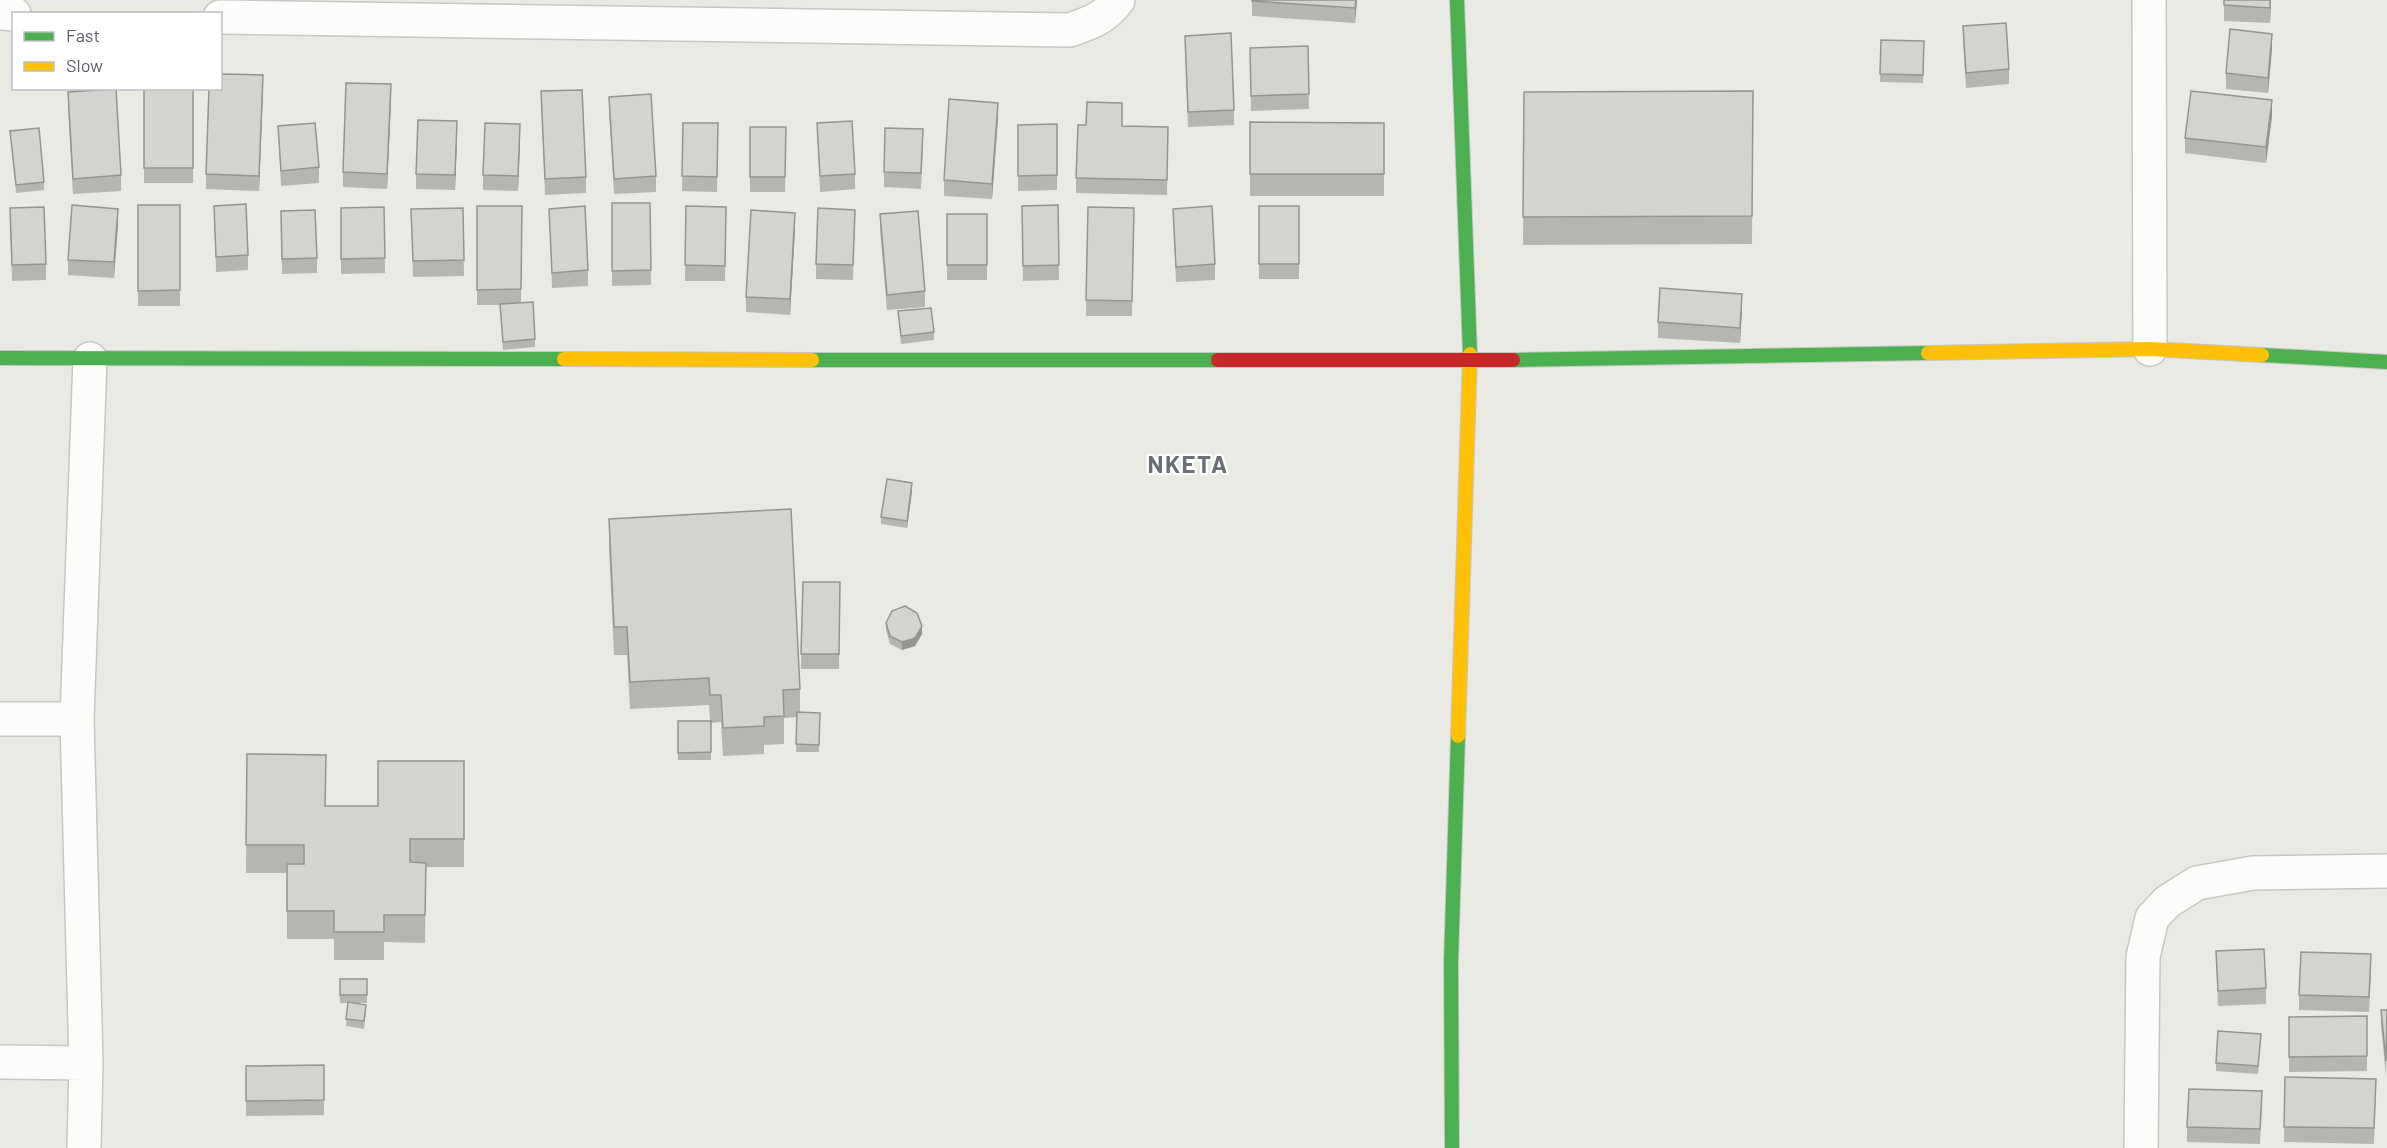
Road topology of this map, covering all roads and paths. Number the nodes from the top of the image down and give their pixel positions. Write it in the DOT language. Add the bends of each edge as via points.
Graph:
graph roads {
  1 [pos="1118,0"];
  2 [pos="1457,0"];
  3 [pos="2149,0"];
  4 [pos="222,17"];
  5 [pos="2150,349"];
  6 [pos="0,358"];
  7 [pos="90,358"];
  8 [pos="1470,361"];
  9 [pos="2387,362"];
  10 [pos="0,719"];
  11 [pos="76,719"];
  12 [pos="2387,871"];
  13 [pos="0,1062"];
  14 [pos="86,1063"];
  15 [pos="84,1148"];
  16 [pos="1452,1148"];
  17 [pos="2141,1148"];
  1 -- 4 [label="street" via="1094,22 1070,30"];
  2 -- 8 [label="street"];
  3 -- 5 [label="street"];
  5 -- 8 [label="street"];
  5 -- 9 [label="street"];
  6 -- 7 [label="street"];
  7 -- 8 [label="street"];
  7 -- 11 [label="street"];
  8 -- 16 [label="street" via="1451,963"];
  10 -- 11 [label="street"];
  11 -- 14 [label="street"];
  12 -- 17 [label="street" via="2253,873 2197,883 2167,902 2152,918 2143,957"];
  13 -- 14 [label="street"];
  14 -- 15 [label="street"];
}
